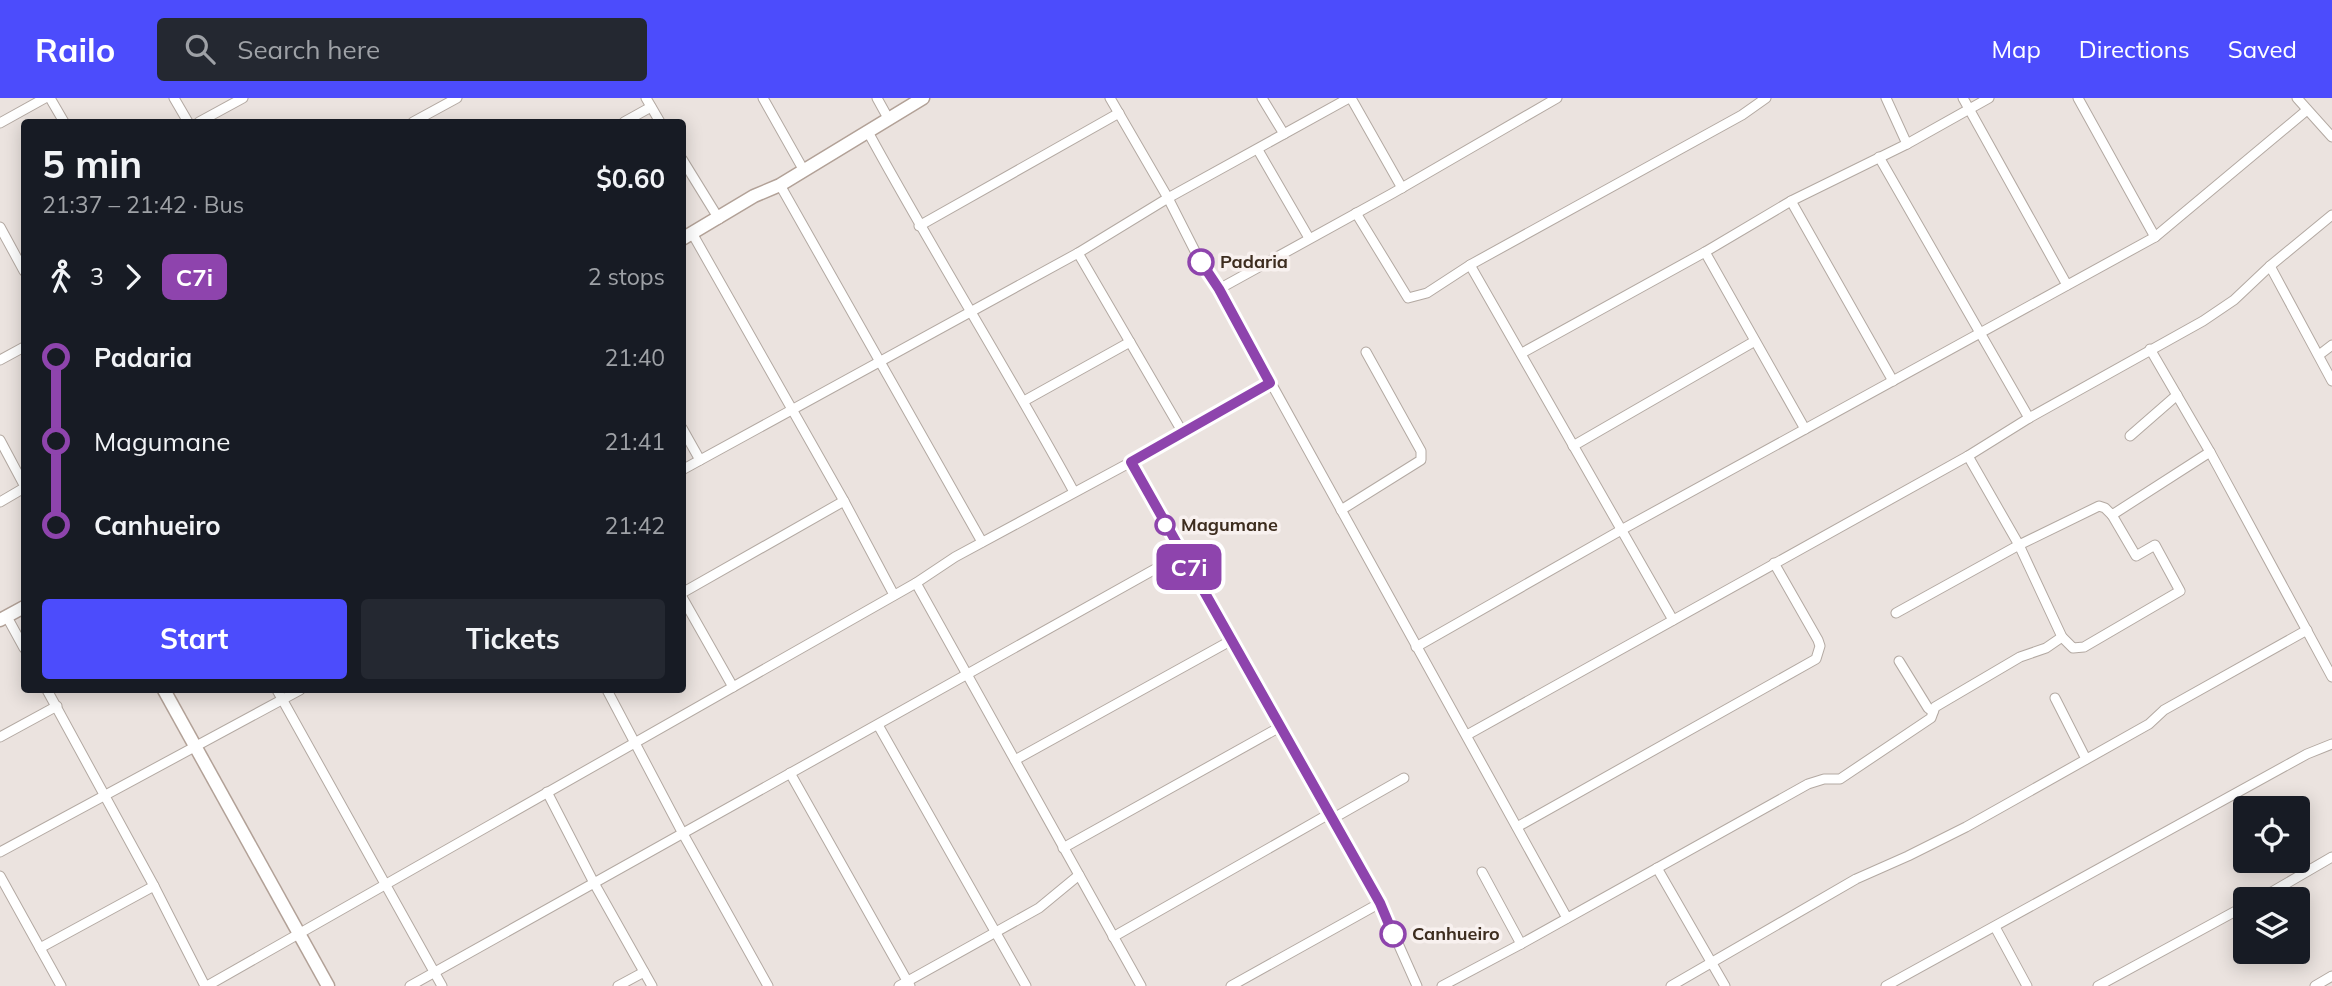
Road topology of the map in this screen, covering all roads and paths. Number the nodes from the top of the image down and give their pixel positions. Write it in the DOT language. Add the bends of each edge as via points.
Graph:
graph roads {
  1 [pos="48,98"];
  2 [pos="174,98"];
  3 [pos="243,98"];
  4 [pos="457,98"];
  5 [pos="763,98"];
  6 [pos="877,98"];
  7 [pos="923,98"];
  8 [pos="1110,98"];
  9 [pos="1262,98"];
  10 [pos="1350,98"];
  11 [pos="1557,98"];
  12 [pos="1766,98"];
  13 [pos="1886,98"];
  14 [pos="1964,98"];
  15 [pos="1989,98"];
  16 [pos="2092,98"];
  17 [pos="2297,98"];
  18 [pos="440,102"];
  19 [pos="1753,102"];
  20 [pos="2081,102"];
  21 [pos="648,103"];
  22 [pos="1971,108"];
  23 [pos="2307,110"];
  24 [pos="1119,113"];
  25 [pos="888,118"];
  26 [pos="62,119"];
  27 [pos="186,119"];
  28 [pos="204,119"];
  29 [pos="417,119"];
  30 [pos="628,119"];
  31 [pos="658,119"];
  32 [pos="0,123"];
  33 [pos="868,132"];
  34 [pos="1284,134"];
  35 [pos="2332,137"];
  36 [pos="1907,144"];
  37 [pos="1258,150"];
  38 [pos="1879,157"];
  39 [pos="686,165"];
  40 [pos="803,169"];
  41 [pos="780,185"];
  42 [pos="1402,188"];
  43 [pos="1168,198"];
  44 [pos="1791,201"];
  45 [pos="1356,213"];
  46 [pos="2332,215"];
  47 [pos="719,219"];
  48 [pos="919,226"];
  49 [pos="0,227"];
  50 [pos="687,236"];
  51 [pos="2155,237"];
  52 [pos="1310,238"];
  53 [pos="1704,252"];
  54 [pos="1078,253"];
  55 [pos="1470,265"];
  56 [pos="21,266"];
  57 [pos="2270,267"];
  58 [pos="2067,285"];
  59 [pos="1219,289"];
  60 [pos="971,311"];
  61 [pos="1980,332"];
  62 [pos="1755,341"];
  63 [pos="1130,342"];
  64 [pos="2332,345"];
  65 [pos="21,349"];
  66 [pos="2151,349"];
  67 [pos="1366,352"];
  68 [pos="1522,353"];
  69 [pos="2319,355"];
  70 [pos="0,360"];
  71 [pos="880,360"];
  72 [pos="1892,380"];
  73 [pos="2332,381"];
  74 [pos="1270,383"];
  75 [pos="2177,395"];
  76 [pos="1024,401"];
  77 [pos="792,410"];
  78 [pos="2029,418"];
  79 [pos="1805,429"];
  80 [pos="1183,433"];
  81 [pos="686,435"];
  82 [pos="2130,436"];
  83 [pos="0,440"];
  84 [pos="1573,446"];
  85 [pos="2210,452"];
  86 [pos="1968,456"];
  87 [pos="700,460"];
  88 [pos="1131,462"];
  89 [pos="686,468"];
  90 [pos="21,480"];
  91 [pos="21,488"];
  92 [pos="1074,492"];
  93 [pos="844,500"];
  94 [pos="0,502"];
  95 [pos="1341,510"];
  96 [pos="2112,515"];
  97 [pos="1623,529"];
  98 [pos="982,542"];
  99 [pos="2019,545"];
  100 [pos="1182,554"];
  101 [pos="1774,563"];
  102 [pos="916,583"];
  103 [pos="686,593"];
  104 [pos="894,595"];
  105 [pos="686,602"];
  106 [pos="21,609"];
  107 [pos="1896,613"];
  108 [pos="4,619"];
  109 [pos="1673,620"];
  110 [pos="2307,631"];
  111 [pos="2062,636"];
  112 [pos="1232,640"];
  113 [pos="21,644"];
  114 [pos="1416,647"];
  115 [pos="1899,661"];
  116 [pos="967,674"];
  117 [pos="2332,677"];
  118 [pos="733,687"];
  119 [pos="49,693"];
  120 [pos="166,693"];
  121 [pos="279,693"];
  122 [pos="295,693"];
  123 [pos="609,693"];
  124 [pos="2055,698"];
  125 [pos="283,700"];
  126 [pos="57,706"];
  127 [pos="1933,712"];
  128 [pos="878,725"];
  129 [pos="1280,727"];
  130 [pos="1467,735"];
  131 [pos="0,737"];
  132 [pos="635,741"];
  133 [pos="2332,744"];
  134 [pos="195,747"];
  135 [pos="2086,759"];
  136 [pos="1015,760"];
  137 [pos="790,773"];
  138 [pos="1404,778"];
  139 [pos="547,792"];
  140 [pos="105,795"];
  141 [pos="1331,817"];
  142 [pos="1517,827"];
  143 [pos="682,832"];
  144 [pos="1063,848"];
  145 [pos="0,852"];
  146 [pos="2332,858"];
  147 [pos="1657,868"];
  148 [pos="1482,872"];
  149 [pos="1079,874"];
  150 [pos="0,876"];
  151 [pos="594,883"];
  152 [pos="385,884"];
  153 [pos="154,886"];
  154 [pos="2281,887"];
  155 [pos="1380,903"];
  156 [pos="2233,913"];
  157 [pos="1567,918"];
  158 [pos="1996,927"];
  159 [pos="995,932"];
  160 [pos="299,934"];
  161 [pos="1113,937"];
  162 [pos="1521,944"];
  163 [pos="40,948"];
  164 [pos="1712,963"];
  165 [pos="435,972"];
  166 [pos="644,972"];
  167 [pos="2332,976"];
  168 [pos="905,984"];
  169 [pos="61,986"];
  170 [pos="206,986"];
  171 [pos="328,986"];
  172 [pos="410,986"];
  173 [pos="442,986"];
  174 [pos="618,986"];
  175 [pos="652,986"];
  176 [pos="768,986"];
  177 [pos="1026,986"];
  178 [pos="1141,986"];
  179 [pos="1231,986"];
  180 [pos="1417,986"];
  181 [pos="1442,986"];
  182 [pos="1671,986"];
  183 [pos="1725,986"];
  184 [pos="1886,986"];
  185 [pos="2027,986"];
  186 [pos="2098,986"];
  187 [pos="2315,986"];
  1 -- 26 [label="street"];
  1 -- 32 [label="street"];
  2 -- 27 [label="street"];
  3 -- 28 [label="street"];
  4 -- 18 [label="street"];
  5 -- 40 [label="street"];
  6 -- 25 [label="street"];
  7 -- 25 [label="street"];
  8 -- 24 [label="street"];
  9 -- 34 [label="street"];
  10 -- 34 [label="street"];
  10 -- 42 [label="street"];
  11 -- 42 [label="street"];
  12 -- 19 [label="street"];
  13 -- 36 [label="street"];
  14 -- 22 [label="street"];
  15 -- 22 [label="street"];
  16 -- 20 [label="street"];
  17 -- 23 [label="street"];
  18 -- 29 [label="street"];
  19 -- 55 [label="street"];
  20 -- 51 [label="street"];
  21 -- 30 [label="street"];
  21 -- 31 [label="street"];
  22 -- 36 [label="street"];
  22 -- 58 [label="street"];
  23 -- 35 [label="street"];
  23 -- 51 [label="street"];
  24 -- 43 [label="street"];
  24 -- 48 [label="street"];
  25 -- 33 [label="street"];
  33 -- 40 [label="street"];
  33 -- 48 [label="street"];
  34 -- 37 [label="street"];
  36 -- 38 [label="street"];
  37 -- 43 [label="street"];
  37 -- 52 [label="street"];
  38 -- 44 [label="street"];
  38 -- 61 [label="street"];
  39 -- 47 [label="street"];
  40 -- 41 [label="street"];
  41 -- 47 [label="street"];
  41 -- 71 [label="street"];
  42 -- 45 [label="street"];
  43 -- 54 [label="street"];
  43 -- 59 [label="street"];
  44 -- 53 [label="street"];
  44 -- 72 [label="street"];
  45 -- 52 [label="street"];
  45 -- 55 [label="street" via="1408,298 1427,292"];
  46 -- 57 [label="street"];
  47 -- 50 [label="street"];
  48 -- 60 [label="street"];
  49 -- 56 [label="street"];
  50 -- 77 [label="street"];
  51 -- 58 [label="street"];
  52 -- 59 [label="street"];
  53 -- 62 [label="street"];
  53 -- 68 [label="street"];
  54 -- 60 [label="street"];
  54 -- 63 [label="street"];
  55 -- 68 [label="street"];
  57 -- 66 [label="street" via="2234,300"];
  57 -- 69 [label="street"];
  58 -- 61 [label="street"];
  59 -- 74 [label="street"];
  60 -- 71 [label="street"];
  60 -- 76 [label="street"];
  61 -- 72 [label="street"];
  61 -- 78 [label="street"];
  62 -- 79 [label="street"];
  62 -- 84 [label="street"];
  63 -- 76 [label="street"];
  63 -- 80 [label="street"];
  64 -- 69 [label="street"];
  65 -- 70 [label="street"];
  66 -- 75 [label="street"];
  66 -- 78 [label="street"];
  67 -- 95 [label="street" via="1421,451 1421,460"];
  68 -- 84 [label="street"];
  69 -- 73 [label="street"];
  71 -- 77 [label="street"];
  71 -- 98 [label="street"];
  72 -- 79 [label="street"];
  74 -- 80 [label="street"];
  74 -- 95 [label="street"];
  75 -- 82 [label="street"];
  75 -- 85 [label="street"];
  76 -- 92 [label="street"];
  77 -- 87 [label="street"];
  77 -- 93 [label="street"];
  78 -- 86 [label="street"];
  79 -- 97 [label="street"];
  80 -- 88 [label="street"];
  81 -- 87 [label="street"];
  83 -- 90 [label="street"];
  84 -- 97 [label="street"];
  85 -- 96 [label="street"];
  85 -- 110 [label="street"];
  86 -- 99 [label="street"];
  86 -- 101 [label="street"];
  87 -- 89 [label="street"];
  88 -- 92 [label="street"];
  88 -- 100 [label="street"];
  91 -- 94 [label="street"];
  92 -- 98 [label="street"];
  93 -- 103 [label="street"];
  93 -- 104 [label="street"];
  95 -- 114 [label="street"];
  96 -- 99 [label="street" via="2099,506"];
  96 -- 111 [label="street" via="2136,556 2155,545 2180,591 2084,647 2073,648"];
  97 -- 109 [label="street"];
  97 -- 114 [label="street"];
  98 -- 102 [label="street"];
  99 -- 107 [label="street"];
  99 -- 111 [label="street"];
  100 -- 112 [label="street"];
  100 -- 116 [label="street"];
  101 -- 109 [label="street"];
  101 -- 142 [label="street" via="1818,640 1816,659"];
  102 -- 104 [label="street"];
  102 -- 116 [label="street"];
  104 -- 118 [label="street"];
  105 -- 118 [label="street"];
  106 -- 108 [label="street"];
  108 -- 113 [label="street"];
  109 -- 130 [label="street"];
  110 -- 117 [label="street"];
  110 -- 135 [label="street"];
  111 -- 127 [label="street" via="1979,680"];
  112 -- 129 [label="street"];
  112 -- 136 [label="street"];
  114 -- 130 [label="street"];
  115 -- 127 [label="street"];
  116 -- 128 [label="street"];
  116 -- 136 [label="street"];
  118 -- 132 [label="street"];
  119 -- 126 [label="street"];
  120 -- 134 [label="street"];
  121 -- 125 [label="street"];
  122 -- 125 [label="street"];
  123 -- 132 [label="street"];
  124 -- 135 [label="street"];
  125 -- 134 [label="street"];
  125 -- 152 [label="street"];
  126 -- 131 [label="street"];
  126 -- 140 [label="street"];
  127 -- 147 [label="street" via="1931,718 1840,779 1808,784"];
  128 -- 137 [label="street"];
  128 -- 159 [label="street"];
  129 -- 141 [label="street"];
  129 -- 144 [label="street"];
  130 -- 142 [label="street"];
  132 -- 139 [label="street"];
  132 -- 143 [label="street"];
  133 -- 158 [label="street"];
  134 -- 140 [label="street"];
  134 -- 160 [label="street"];
  135 -- 164 [label="street" via="1966,827 1856,879"];
  136 -- 144 [label="street"];
  137 -- 143 [label="street"];
  137 -- 168 [label="street"];
  138 -- 141 [label="street"];
  139 -- 151 [label="street"];
  139 -- 152 [label="street"];
  140 -- 145 [label="street"];
  140 -- 153 [label="street"];
  141 -- 155 [label="street"];
  141 -- 161 [label="street"];
  142 -- 157 [label="street"];
  143 -- 151 [label="street"];
  143 -- 176 [label="street"];
  144 -- 149 [label="street"];
  146 -- 154 [label="street"];
  147 -- 157 [label="street"];
  147 -- 164 [label="street"];
  148 -- 162 [label="street"];
  149 -- 159 [label="street" via="1039,908"];
  149 -- 161 [label="street"];
  150 -- 163 [label="street"];
  151 -- 165 [label="street"];
  151 -- 166 [label="street"];
  152 -- 160 [label="street"];
  152 -- 165 [label="street"];
  153 -- 163 [label="street"];
  153 -- 170 [label="street"];
  155 -- 179 [label="street"];
  155 -- 180 [label="street"];
  156 -- 186 [label="street"];
  157 -- 162 [label="street"];
  158 -- 184 [label="street"];
  158 -- 185 [label="street"];
  159 -- 168 [label="street"];
  159 -- 177 [label="street"];
  160 -- 170 [label="street"];
  160 -- 171 [label="street"];
  161 -- 178 [label="street"];
  162 -- 181 [label="street"];
  163 -- 169 [label="street"];
  164 -- 182 [label="street"];
  164 -- 183 [label="street"];
  165 -- 172 [label="street"];
  165 -- 173 [label="street"];
  166 -- 174 [label="street"];
  166 -- 175 [label="street"];
  167 -- 187 [label="street"];
}
